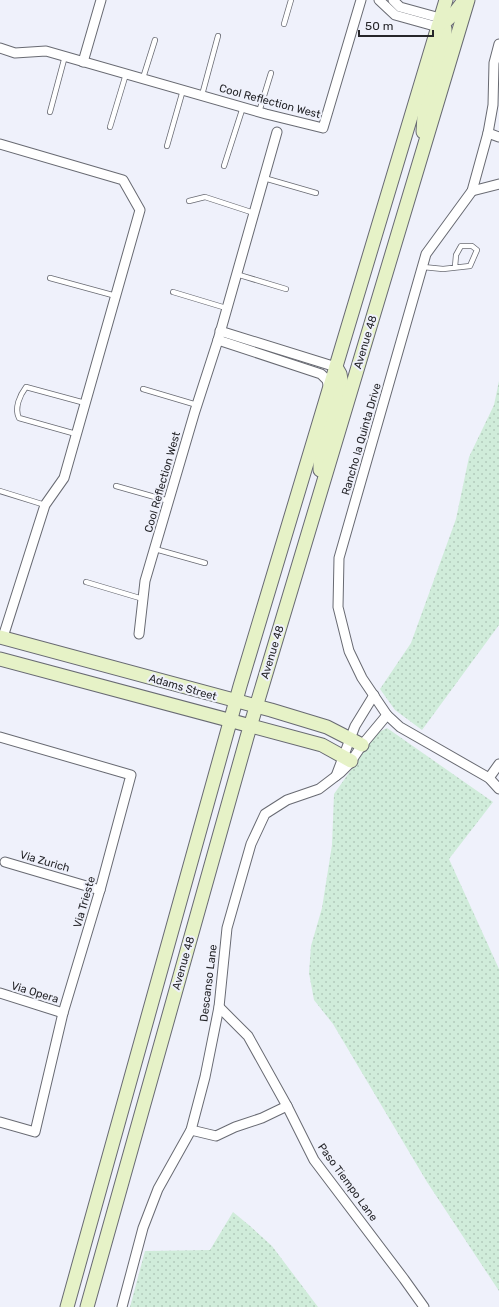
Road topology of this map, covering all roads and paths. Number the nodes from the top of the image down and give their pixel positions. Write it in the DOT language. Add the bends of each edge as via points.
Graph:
graph roads {
  1 [pos="291,0"];
  2 [pos="361,0"];
  3 [pos="379,0"];
  4 [pos="393,0"];
  5 [pos="446,0"];
  6 [pos="464,0"];
  7 [pos="468,0"];
  8 [pos="98,1"];
  9 [pos="440,23"];
  10 [pos="284,24"];
  11 [pos="218,36"];
  12 [pos="155,40"];
  13 [pos="499,44"];
  14 [pos="0,48"];
  15 [pos="65,56"];
  16 [pos="83,62"];
  17 [pos="270,73"];
  18 [pos="126,74"];
  19 [pos="142,78"];
  20 [pos="183,90"];
  21 [pos="202,95"];
  22 [pos="243,107"];
  23 [pos="50,112"];
  24 [pos="260,112"];
  25 [pos="110,127"];
  26 [pos="277,132"];
  27 [pos="488,133"];
  28 [pos="499,138"];
  29 [pos="0,144"];
  30 [pos="167,146"];
  31 [pos="422,152"];
  32 [pos="224,166"];
  33 [pos="264,178"];
  34 [pos="499,184"];
  35 [pos="472,191"];
  36 [pos="316,193"];
  37 [pos="189,201"];
  38 [pos="254,212"];
  39 [pos="423,267"];
  40 [pos="455,267"];
  41 [pos="236,274"];
  42 [pos="50,278"];
  43 [pos="286,290"];
  44 [pos="173,292"];
  45 [pos="116,296"];
  46 [pos="226,308"];
  47 [pos="219,336"];
  48 [pos="336,367"];
  49 [pos="329,389"];
  50 [pos="143,390"];
  51 [pos="85,403"];
  52 [pos="197,405"];
  53 [pos="76,434"];
  54 [pos="116,486"];
  55 [pos="0,491"];
  56 [pos="320,492"];
  57 [pos="168,501"];
  58 [pos="45,505"];
  59 [pos="154,549"];
  60 [pos="206,563"];
  61 [pos="86,582"];
  62 [pos="143,599"];
  63 [pos="139,634"];
  64 [pos="1,638"];
  65 [pos="0,658"];
  66 [pos="374,695"];
  67 [pos="236,701"];
  68 [pos="256,706"];
  69 [pos="388,715"];
  70 [pos="230,721"];
  71 [pos="250,726"];
  72 [pos="0,737"];
  73 [pos="349,738"];
  74 [pos="362,745"];
  75 [pos="347,758"];
  76 [pos="499,764"];
  77 [pos="489,778"];
  78 [pos="499,789"];
  79 [pos="5,862"];
  80 [pos="100,890"];
  81 [pos="0,993"];
  82 [pos="219,1007"];
  83 [pos="63,1013"];
  84 [pos="287,1106"];
  85 [pos="0,1122"];
  86 [pos="191,1130"];
  87 [pos="67,1307"];
  88 [pos="87,1307"];
  89 [pos="122,1307"];
  90 [pos="424,1307"];
  1 -- 10 [label="lane"];
  2 -- 24 [label="street, Cool Reflection West" via="323,128"];
  3 -- 9 [label="street" via="395,15"];
  4 -- 9 [label="street" via="400,7"];
  5 -- 9 [label="main road, Avenue 48"];
  6 -- 9 [label="main road" via="458,9"];
  7 -- 31 [label="main road, Avenue 48"];
  8 -- 16 [label="street"];
  9 -- 31 [label="main road" via="445,29 445,44 424,115"];
  9 -- 48 [label="main road, Avenue 48"];
  11 -- 21 [label="lane"];
  12 -- 19 [label="lane"];
  13 -- 27 [label="street, Rancho la Quinta Drive" via="494,63 493,105"];
  14 -- 15 [label="street, Cool Reflection West" via="15,53 46,51"];
  15 -- 16 [label="street, Cool Reflection West"];
  15 -- 23 [label="lane"];
  16 -- 18 [label="street, Cool Reflection West"];
  17 -- 24 [label="lane"];
  18 -- 19 [label="street, Cool Reflection West"];
  18 -- 25 [label="lane"];
  19 -- 20 [label="street, Cool Reflection West"];
  20 -- 21 [label="street, Cool Reflection West"];
  20 -- 30 [label="lane"];
  21 -- 22 [label="street, Cool Reflection West"];
  22 -- 24 [label="street, Cool Reflection West"];
  22 -- 32 [label="lane"];
  26 -- 33 [label="street, Cool Reflection West"];
  27 -- 28 [label="street"];
  27 -- 35 [label="street, Rancho la Quinta Drive"];
  29 -- 45 [label="street" via="123,180 140,210"];
  31 -- 56 [label="main road, Avenue 48"];
  33 -- 36 [label="lane"];
  33 -- 38 [label="street, Cool Reflection West"];
  34 -- 35 [label="street"];
  35 -- 39 [label="street, Rancho la Quinta Drive" via="426,254"];
  37 -- 38 [label="lane" via="205,197"];
  38 -- 41 [label="street, Cool Reflection West"];
  39 -- 40 [label="lane"];
  39 -- 66 [label="street, Rancho la Quinta Drive" via="339,558 338,607 349,651 362,678"];
  40 -- 40 [label="lane" via="470,266 477,250 472,246 461,246 456,255"];
  41 -- 43 [label="lane"];
  41 -- 46 [label="street, Cool Reflection West"];
  42 -- 45 [label="lane"];
  44 -- 46 [label="lane"];
  45 -- 51 [label="street"];
  46 -- 47 [label="street, Cool Reflection West"];
  47 -- 48 [label="street"];
  47 -- 49 [label="street" via="321,374 327,380"];
  47 -- 52 [label="street, Cool Reflection West"];
  48 -- 49 [label="main road, Avenue 48"];
  48 -- 56 [label="main road" via="342,385 320,460"];
  49 -- 67 [label="main road, Avenue 48"];
  50 -- 52 [label="lane"];
  51 -- 53 [label="street"];
  51 -- 53 [label="lane" via="26,387 21,394 18,418"];
  52 -- 57 [label="street, Cool Reflection West"];
  53 -- 58 [label="street" via="64,478"];
  54 -- 57 [label="lane"];
  55 -- 58 [label="lane"];
  56 -- 68 [label="main road, Avenue 48"];
  57 -- 59 [label="street, Cool Reflection West"];
  58 -- 64 [label="street"];
  59 -- 60 [label="lane"];
  59 -- 62 [label="street, Cool Reflection West"];
  61 -- 62 [label="lane"];
  62 -- 63 [label="street, Cool Reflection West"];
  64 -- 67 [label="main road, Adams Street"];
  65 -- 70 [label="main road, Adams Street"];
  66 -- 69 [label="street, Rancho la Quinta Drive"];
  66 -- 73 [label="street"];
  67 -- 68 [label="main road, Adams Street"];
  67 -- 70 [label="main road, Avenue 48"];
  68 -- 71 [label="main road, Avenue 48"];
  68 -- 73 [label="main road, Adams Street"];
  69 -- 74 [label="street"];
  69 -- 77 [label="street, Rancho la Quinta Drive" via="400,727"];
  70 -- 71 [label="main road, Adams Street"];
  70 -- 87 [label="main road, Avenue 48"];
  71 -- 75 [label="main road, Adams Street" via="322,745"];
  71 -- 88 [label="main road, Avenue 48"];
  72 -- 80 [label="street, Via Trieste" via="131,775"];
  73 -- 74 [label="main road, Adams Street"];
  73 -- 75 [label="street"];
  74 -- 75 [label="street"];
  75 -- 82 [label="street, Descanso Lane" via="335,777 320,789 287,800 265,814 251,844 227,928"];
  76 -- 77 [label="street"];
  77 -- 78 [label="street, Rancho la Quinta Drive"];
  79 -- 80 [label="street, Via Zurich"];
  80 -- 83 [label="street, Via Trieste"];
  81 -- 83 [label="street, Via Opera"];
  82 -- 84 [label="street, Paso Tiempo Lane" via="248,1036"];
  82 -- 86 [label="street, Descanso Lane"];
  83 -- 85 [label="street, Via Trieste" via="35,1132"];
  84 -- 86 [label="street" via="216,1136"];
  84 -- 90 [label="street, Paso Tiempo Lane" via="314,1160"];
  86 -- 89 [label="street, Descanso Lane" via="158,1189 144,1228"];
}
